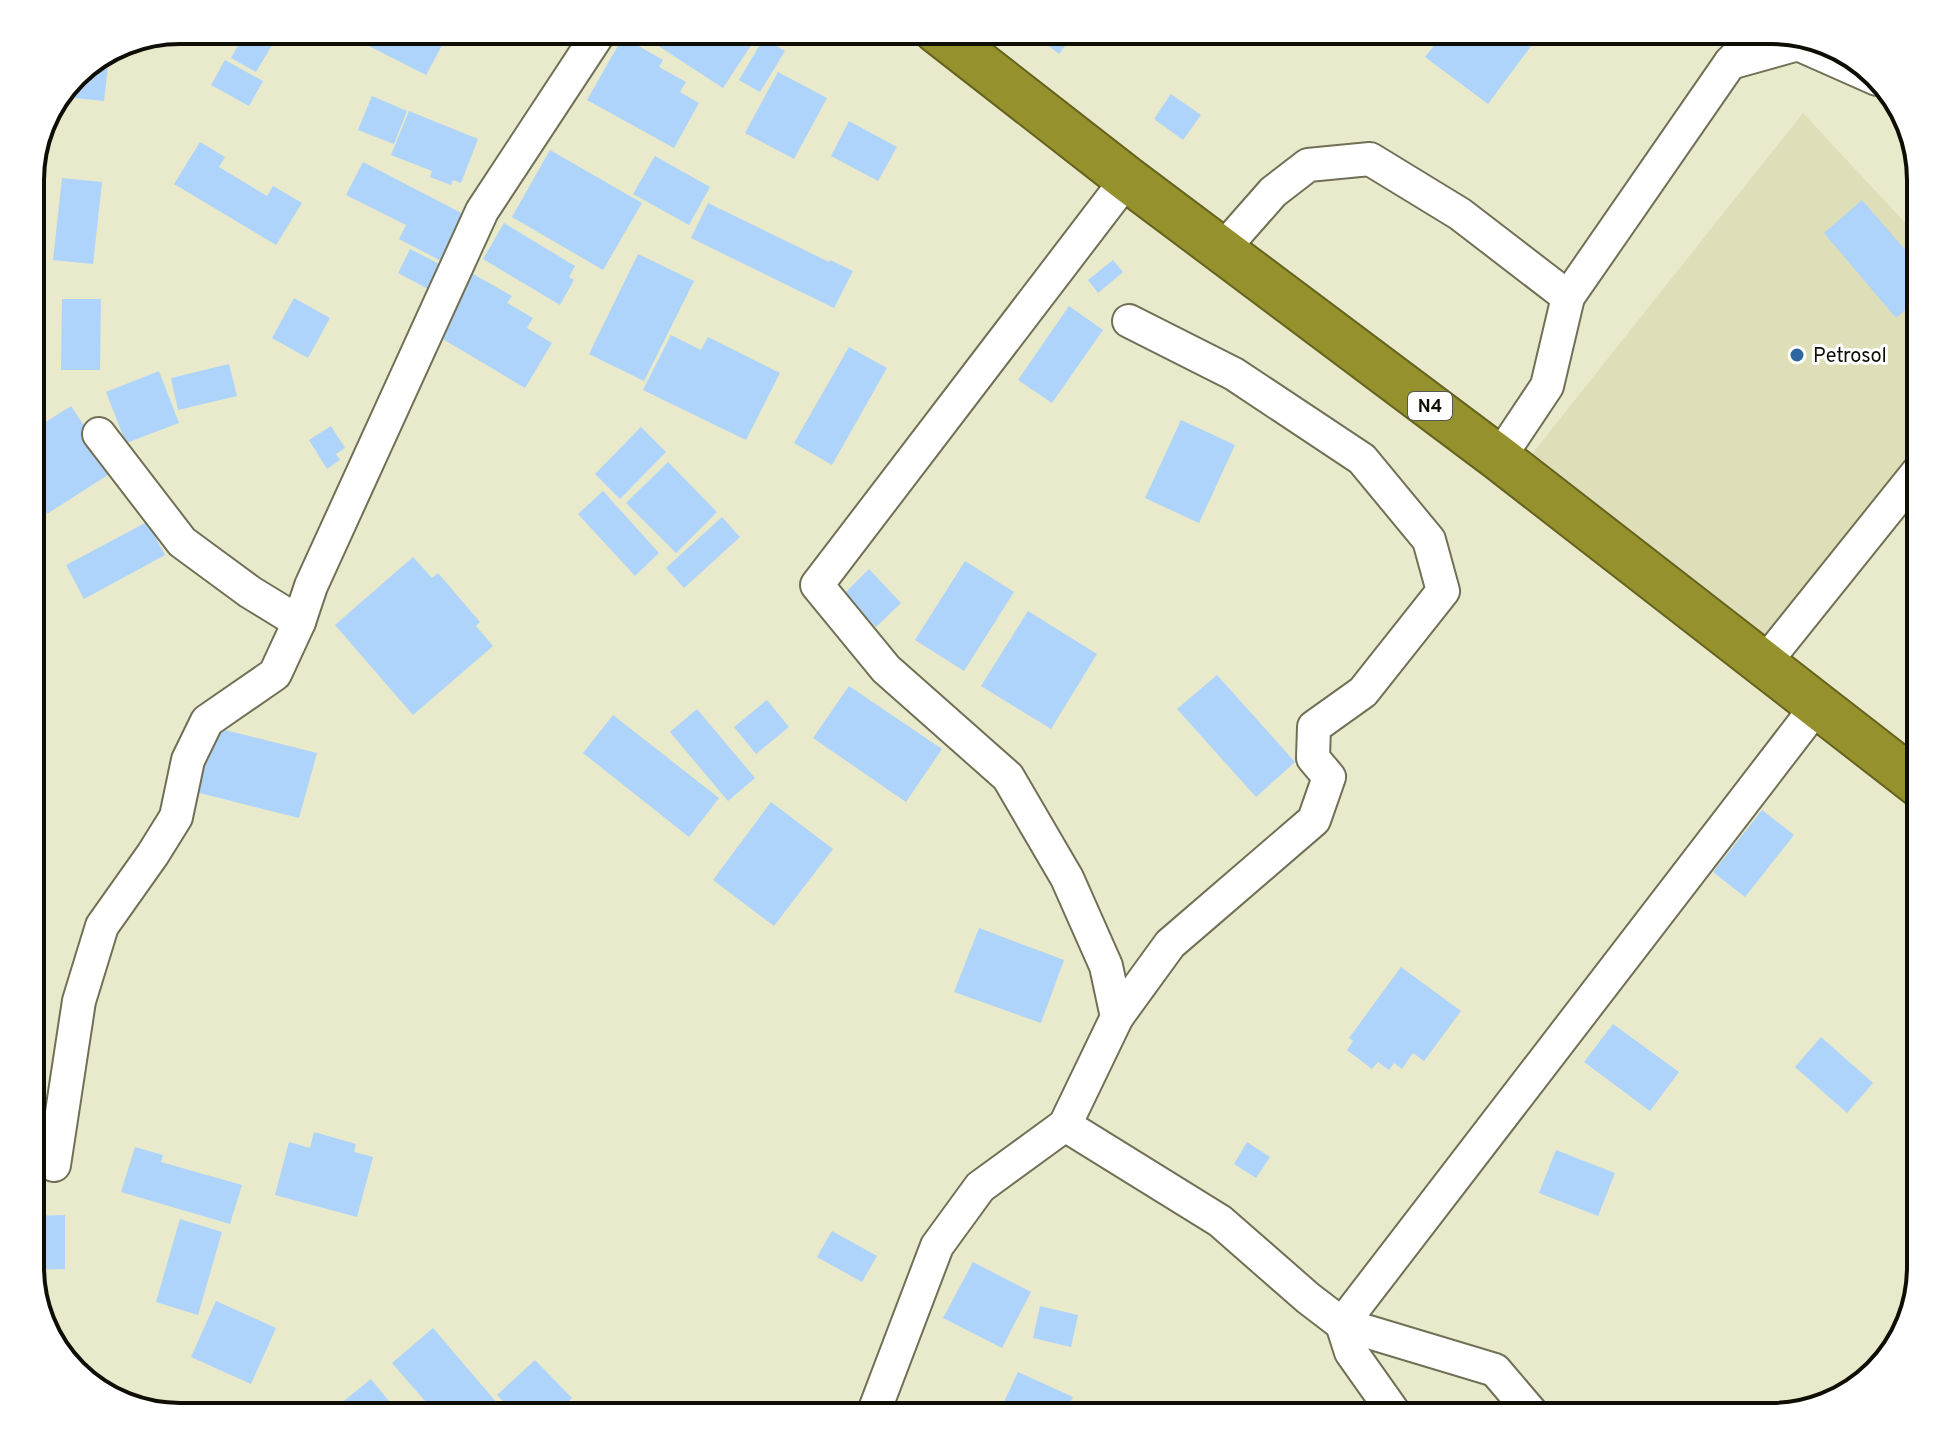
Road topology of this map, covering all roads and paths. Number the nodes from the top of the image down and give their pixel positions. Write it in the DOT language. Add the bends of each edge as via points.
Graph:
graph roads {
  1 [pos="592,44"];
  2 [pos="954,44"];
  3 [pos="1748,44"];
  4 [pos="1792,46"];
  5 [pos="1812,50"];
  6 [pos="1835,60"];
  7 [pos="1730,63"];
  8 [pos="1127,179"];
  9 [pos="1222,250"];
  10 [pos="1568,297"];
  11 [pos="1129,321"];
  12 [pos="99,434"];
  13 [pos="1499,458"];
  14 [pos="1907,485"];
  15 [pos="299,622"];
  16 [pos="1763,665"];
  17 [pos="1817,706"];
  18 [pos="1907,775"];
  19 [pos="1117,1017"];
  20 [pos="1065,1125"];
  21 [pos="54,1165"];
  22 [pos="1342,1324"];
  23 [pos="877,1403"];
  24 [pos="1387,1403"];
  25 [pos="1523,1403"];
  1 -- 15 [label="street" via="482,211"];
  2 -- 8 [label="highway, N4"];
  3 -- 7 [label="street"];
  4 -- 7 [label="street"];
  5 -- 6 [label="street"];
  7 -- 10 [label="street"];
  8 -- 9 [label="highway, N4"];
  8 -- 19 [label="street" via="817,585 886,669 1008,777 1067,878 1106,966"];
  9 -- 10 [label="street" via="1273,192 1308,165 1370,159 1460,214"];
  9 -- 13 [label="highway, N4"];
  10 -- 13 [label="street" via="1547,386"];
  11 -- 19 [label="street" via="1234,374 1362,459 1429,540 1443,591 1363,692 1314,727 1313,758 1329,777 1314,820 1170,944"];
  12 -- 15 [label="street" via="182,542"];
  13 -- 16 [label="highway, N4"];
  14 -- 16 [label="street"];
  15 -- 21 [label="street" via="275,674 207,721 188,760 176,817 102,926 79,1001"];
  16 -- 17 [label="highway, N4"];
  17 -- 18 [label="highway, N4"];
  17 -- 22 [label="street"];
  19 -- 20 [label="street"];
  20 -- 22 [label="street" via="1220,1221"];
  20 -- 23 [label="street" via="980,1187 937,1246"];
  22 -- 24 [label="street" via="1351,1352"];
  22 -- 25 [label="street" via="1495,1370"];
}
